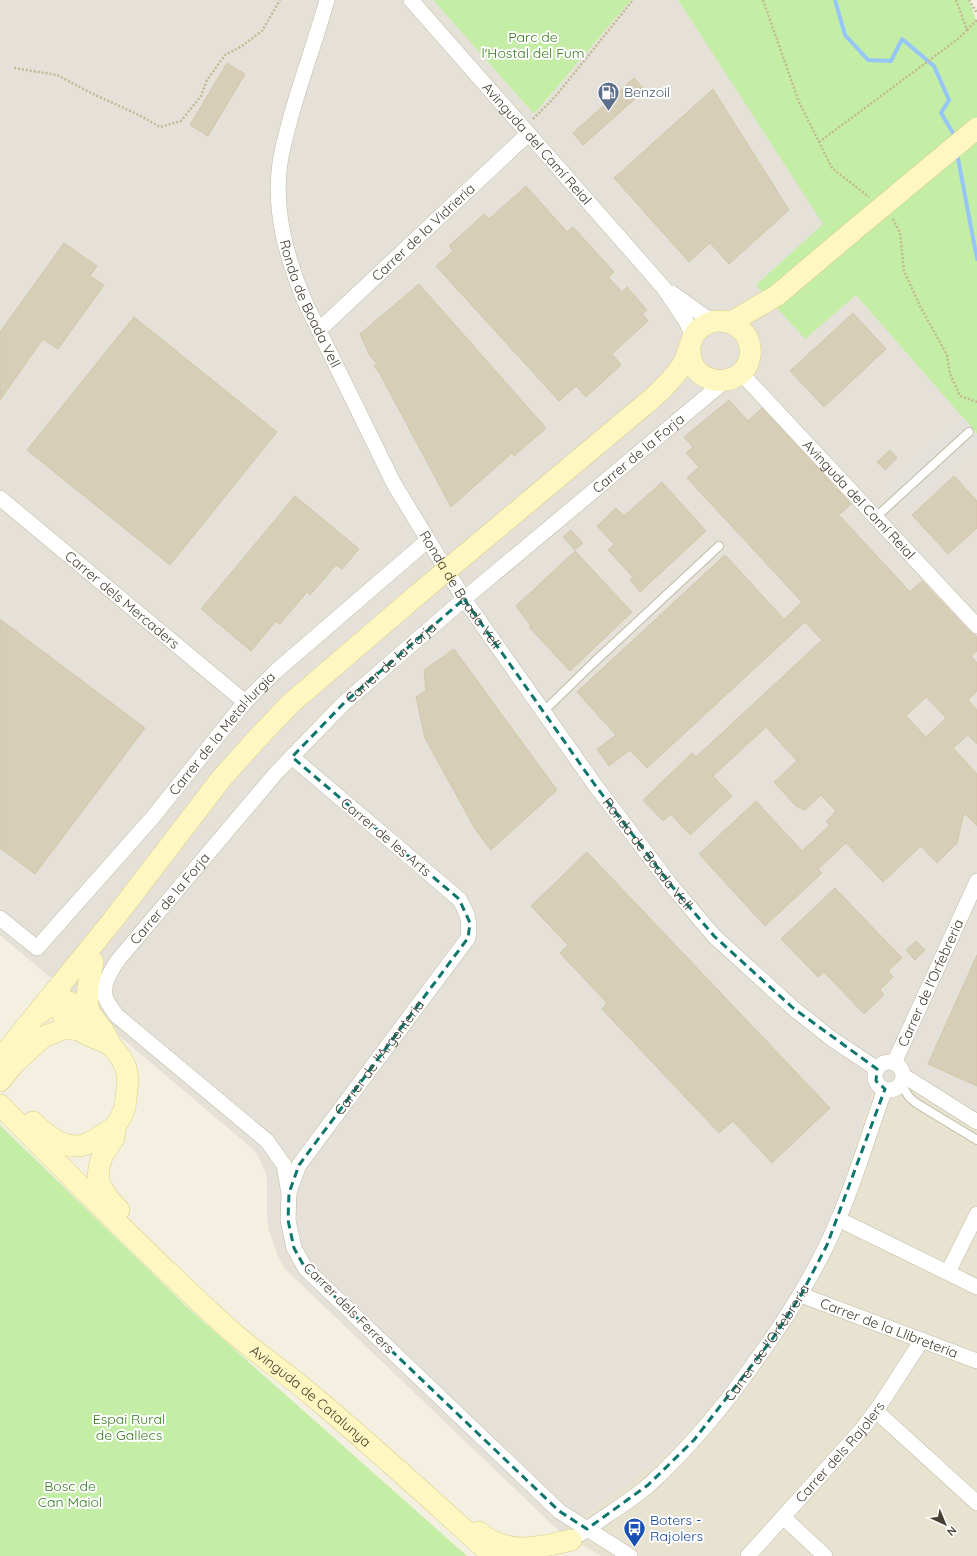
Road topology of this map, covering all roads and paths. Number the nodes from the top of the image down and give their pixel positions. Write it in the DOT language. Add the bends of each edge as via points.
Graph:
graph roads {
  1 [pos="280,0"];
  2 [pos="327,0"];
  3 [pos="411,0"];
  4 [pos="633,0"];
  5 [pos="956,0"];
  6 [pos="969,0"];
  7 [pos="977,13"];
  8 [pos="977,20"];
  9 [pos="967,30"];
  10 [pos="14,68"];
  11 [pos="977,128"];
  12 [pos="526,132"];
  13 [pos="819,142"];
  14 [pos="663,287"];
  15 [pos="776,296"];
  16 [pos="723,322"];
  17 [pos="319,330"];
  18 [pos="691,344"];
  19 [pos="750,348"];
  20 [pos="725,377"];
  21 [pos="655,396"];
  22 [pos="969,432"];
  23 [pos="0,498"];
  24 [pos="876,517"];
  25 [pos="428,540"];
  26 [pos="719,546"];
  27 [pos="464,599"];
  28 [pos="977,626"];
  29 [pos="326,673"];
  30 [pos="245,702"];
  31 [pos="543,712"];
  32 [pos="292,757"];
  33 [pos="977,881"];
  34 [pos="0,918"];
  35 [pos="470,923"];
  36 [pos="93,962"];
  37 [pos="105,989"];
  38 [pos="60,994"];
  39 [pos="89,1012"];
  40 [pos="79,1030"];
  41 [pos="110,1044"];
  42 [pos="894,1063"];
  43 [pos="877,1069"];
  44 [pos="4,1074"];
  45 [pos="902,1080"];
  46 [pos="885,1089"];
  47 [pos="0,1106"];
  48 [pos="0,1120"];
  49 [pos="977,1122"];
  50 [pos="115,1127"];
  51 [pos="977,1140"];
  52 [pos="289,1193"];
  53 [pos="977,1214"];
  54 [pos="838,1219"];
  55 [pos="145,1251"];
  56 [pos="948,1272"];
  57 [pos="977,1287"];
  58 [pos="801,1295"];
  59 [pos="232,1331"];
  60 [pos="922,1340"];
  61 [pos="258,1354"];
  62 [pos="977,1361"];
  63 [pos="323,1404"];
  64 [pos="876,1411"];
  65 [pos="379,1470"];
  66 [pos="977,1503"];
  67 [pos="783,1517"];
  68 [pos="560,1548"];
  69 [pos="474,1556"];
  70 [pos="483,1556"];
  71 [pos="493,1556"];
  72 [pos="630,1556"];
  73 [pos="748,1556"];
  74 [pos="825,1556"];
  1 -- 10 [label="path" via="262,31 225,55 181,121 160,127 57,75"];
  2 -- 17 [label="street, Ronda de Boada Vell" via="286,134 279,171 280,214 286,247 293,273"];
  3 -- 12 [label="street, Avinguda del Camí Reial"];
  4 -- 12 [label="path"];
  5 -- 9 [label="path"];
  6 -- 7 [label="path"];
  8 -- 9 [label="path"];
  9 -- 13 [label="path"];
  11 -- 15 [label="main road, bridge"];
  12 -- 14 [label="street, Avinguda del Camí Reial"];
  12 -- 17 [label="street, Carrer de la Vidrieria"];
  14 -- 16 [label="street, Avinguda del Camí Reial" via="704,316"];
  14 -- 18 [label="street, Avinguda del Camí Reial" via="686,321"];
  15 -- 16 [label="main road"];
  15 -- 19 [label="main road" via="762,319"];
  16 -- 18 [label="main road" via="704,325 696,332"];
  16 -- 19 [label="main road" via="742,329"];
  17 -- 25 [label="street, Ronda de Boada Vell" via="394,484"];
  18 -- 20 [label="main road" via="691,361 702,376"];
  18 -- 21 [label="main road" via="678,371"];
  19 -- 20 [label="main road" via="748,364"];
  20 -- 21 [label="main road" via="690,382"];
  20 -- 24 [label="street, Avinguda del Camí Reial"];
  20 -- 27 [label="street, Carrer de la Forja"];
  21 -- 29 [label="main road, bridge"];
  22 -- 24 [label="lane"];
  23 -- 30 [label="street, Carrer dels Mercaders"];
  24 -- 28 [label="street, Avinguda del Camí Reial"];
  25 -- 27 [label="street, Ronda de Boada Vell"];
  25 -- 30 [label="street, Carrer de la Metal·lurgia" via="275,672"];
  26 -- 31 [label="lane"];
  27 -- 31 [label="street, Ronda de Boada Vell"];
  27 -- 32 [label="street, Carrer de la Forja" via="344,703"];
  29 -- 36 [label="main road"];
  29 -- 38 [label="main road" via="290,704 221,779"];
  30 -- 34 [label="street, Carrer de la Metal·lurgia" via="153,817 37,948"];
  31 -- 43 [label="street, Ronda de Boada Vell" via="670,884 714,936 793,1008 832,1039"];
  32 -- 35 [label="street, Carrer de les Arts" via="459,899"];
  32 -- 37 [label="street, Carrer de la Forja" via="118,960 109,975"];
  33 -- 42 [label="street, Carrer de l'Orfebreria"];
  35 -- 52 [label="street, Carrer de l'Argenteria" via="468,938 299,1165"];
  36 -- 38 [label="main road"];
  36 -- 39 [label="main road" via="86,997"];
  37 -- 52 [label="street, Carrer dels Ferrers" via="106,999 116,1015 267,1141 284,1166"];
  38 -- 39 [label="main road" via="69,1002"];
  38 -- 40 [label="main road" via="63,1017"];
  38 -- 44 [label="main road"];
  38 -- 44 [label="main road" via="36,1016"];
  39 -- 41 [label="main road"];
  40 -- 41 [label="main road"];
  40 -- 44 [label="main road" via="66,1028 43,1037"];
  41 -- 50 [label="main road" via="126,1068 128,1080 125,1106"];
  42 -- 43 [label="street" via="884,1063"];
  42 -- 45 [label="street" via="902,1069"];
  43 -- 46 [label="street" via="876,1081"];
  44 -- 50 [label="main road" via="39,1128 65,1146 91,1143"];
  45 -- 46 [label="street" via="893,1090"];
  45 -- 49 [label="street" via="909,1079"];
  45 -- 51 [label="lane" via="909,1097 916,1103"];
  46 -- 54 [label="street, Carrer de l'Orfebreria"];
  47 -- 55 [label="main road"];
  48 -- 55 [label="main road" via="105,1223"];
  50 -- 59 [label="main road" via="114,1138 103,1154 98,1181 108,1198 124,1216 222,1312"];
  52 -- 68 [label="street, Carrer dels Ferrers" via="288,1220 294,1248 305,1268 559,1511"];
  53 -- 56 [label="street"];
  54 -- 56 [label="street"];
  54 -- 58 [label="street, Carrer de l'Orfebreria"];
  55 -- 59 [label="main road"];
  56 -- 57 [label="street"];
  58 -- 60 [label="street, Carrer de la Llibreteria"];
  58 -- 68 [label="street, Carrer de l'Orfebreria" via="736,1390 694,1440 648,1485"];
  59 -- 61 [label="main road"];
  60 -- 62 [label="street, Carrer de la Llibreteria"];
  60 -- 64 [label="street, Carrer dels Rajolers"];
  61 -- 63 [label="main road, Avinguda de Catalunya" via="280,1368"];
  61 -- 65 [label="main road, Avinguda de Catalunya" via="274,1375"];
  63 -- 68 [label="main road" via="366,1432 488,1540 520,1549"];
  63 -- 71 [label="main road, Avinguda de Catalunya"];
  64 -- 66 [label="street"];
  64 -- 67 [label="street, Carrer dels Rajolers"];
  65 -- 69 [label="main road, Avinguda de Catalunya"];
  65 -- 70 [label="main road" via="415,1494"];
  67 -- 73 [label="street, Carrer dels Rajolers"];
  67 -- 74 [label="street"];
  68 -- 72 [label="street, Carrer dels Ferrers"];
}
